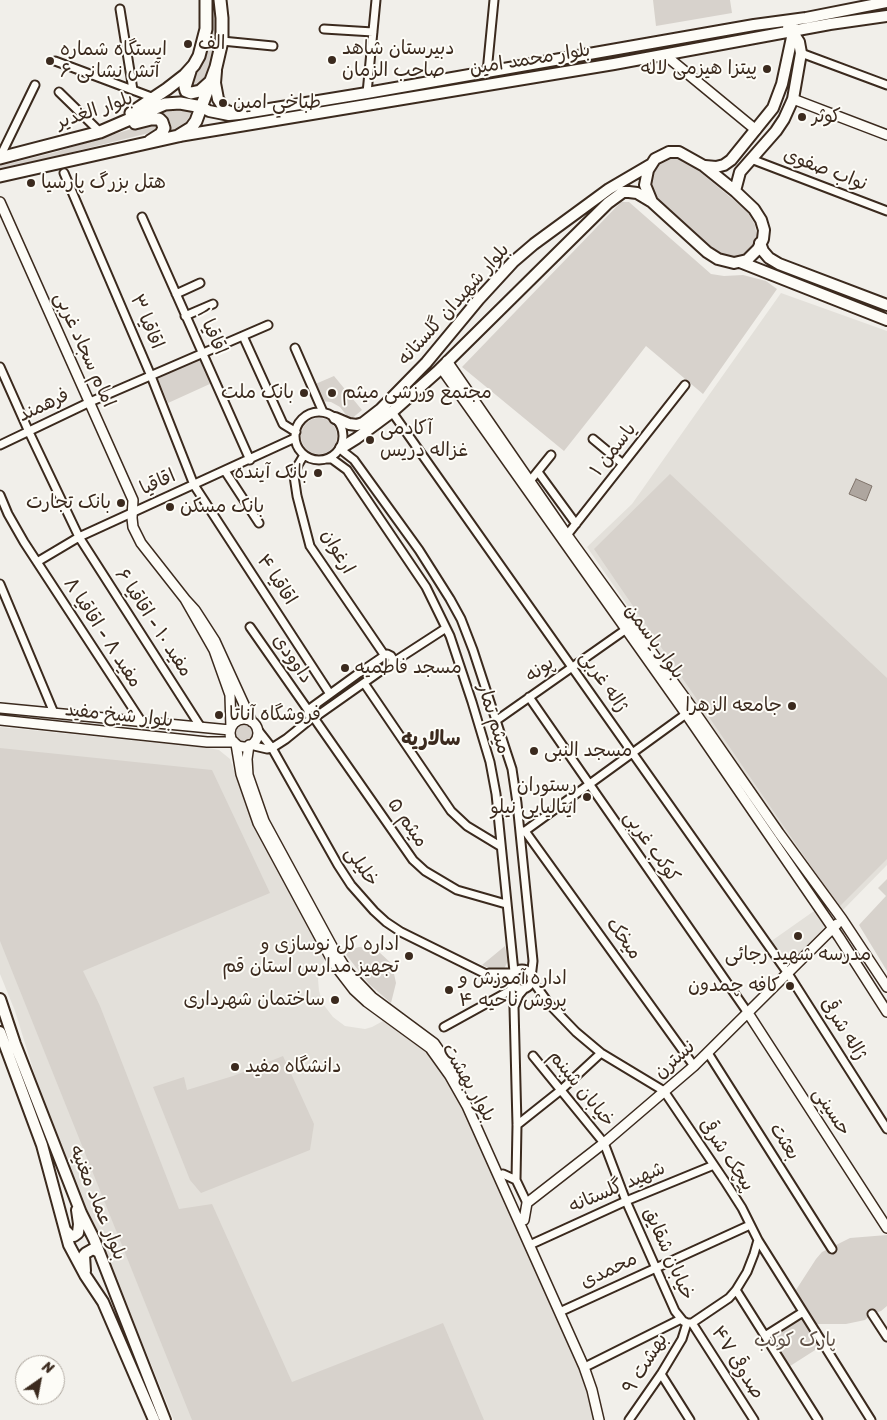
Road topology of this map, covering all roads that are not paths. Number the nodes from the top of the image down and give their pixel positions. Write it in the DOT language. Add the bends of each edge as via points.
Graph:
graph roads {
  1 [pos="206,0"];
  2 [pos="220,0"];
  3 [pos="376,0"];
  4 [pos="494,0"];
  5 [pos="887,2"];
  6 [pos="120,9"];
  7 [pos="887,16"];
  8 [pos="806,18"];
  9 [pos="754,26"];
  10 [pos="324,29"];
  11 [pos="792,31"];
  12 [pos="373,32"];
  13 [pos="222,40"];
  14 [pos="273,46"];
  15 [pos="801,53"];
  16 [pos="666,55"];
  17 [pos="55,61"];
  18 [pos="216,67"];
  19 [pos="190,70"];
  20 [pos="487,72"];
  21 [pos="211,80"];
  22 [pos="35,84"];
  23 [pos="887,85"];
  24 [pos="133,90"];
  25 [pos="59,92"];
  26 [pos="367,93"];
  27 [pos="154,98"];
  28 [pos="793,99"];
  29 [pos="202,107"];
  30 [pos="222,114"];
  31 [pos="239,114"];
  32 [pos="222,129"];
  33 [pos="756,130"];
  34 [pos="100,132"];
  35 [pos="887,135"];
  36 [pos="178,136"];
  37 [pos="143,144"];
  38 [pos="0,157"];
  39 [pos="751,159"];
  40 [pos="650,165"];
  41 [pos="704,166"];
  42 [pos="64,173"];
  43 [pos="0,176"];
  44 [pos="735,191"];
  45 [pos="0,202"];
  46 [pos="652,202"];
  47 [pos="887,211"];
  48 [pos="142,217"];
  49 [pos="760,243"];
  50 [pos="740,262"];
  51 [pos="200,283"];
  52 [pos="176,294"];
  53 [pos="213,304"];
  54 [pos="887,305"];
  55 [pos="186,316"];
  56 [pos="887,320"];
  57 [pos="268,325"];
  58 [pos="243,336"];
  59 [pos="295,348"];
  60 [pos="202,353"];
  61 [pos="444,364"];
  62 [pos="0,367"];
  63 [pos="151,376"];
  64 [pos="453,377"];
  65 [pos="685,385"];
  66 [pos="90,402"];
  67 [pos="323,412"];
  68 [pos="392,412"];
  69 [pos="335,418"];
  70 [pos="29,432"];
  71 [pos="296,435"];
  72 [pos="593,440"];
  73 [pos="0,445"];
  74 [pos="340,448"];
  75 [pos="304,455"];
  76 [pos="551,455"];
  77 [pos="326,459"];
  78 [pos="250,460"];
  79 [pos="624,464"];
  80 [pos="225,471"];
  81 [pos="538,472"];
  82 [pos="530,481"];
  83 [pos="194,484"];
  84 [pos="0,495"];
  85 [pos="133,512"];
  86 [pos="8,514"];
  87 [pos="0,517"];
  88 [pos="259,523"];
  89 [pos="576,524"];
  90 [pos="80,537"];
  91 [pos="564,537"];
  92 [pos="37,562"];
  93 [pos="0,584"];
  94 [pos="185,599"];
  95 [pos="250,627"];
  96 [pos="446,628"];
  97 [pos="626,630"];
  98 [pos="385,656"];
  99 [pos="392,663"];
  100 [pos="573,667"];
  101 [pos="364,683"];
  102 [pos="330,694"];
  103 [pos="529,698"];
  104 [pos="0,708"];
  105 [pos="308,710"];
  106 [pos="54,713"];
  107 [pos="686,714"];
  108 [pos="313,718"];
  109 [pos="0,720"];
  110 [pos="497,720"];
  111 [pos="141,721"];
  112 [pos="255,725"];
  113 [pos="200,726"];
  114 [pos="231,729"];
  115 [pos="235,743"];
  116 [pos="250,745"];
  117 [pos="272,748"];
  118 [pos="633,753"];
  119 [pos="590,785"];
  120 [pos="523,831"];
  121 [pos="500,846"];
  122 [pos="506,904"];
  123 [pos="842,919"];
  124 [pos="833,928"];
  125 [pos="530,934"];
  126 [pos="465,964"];
  127 [pos="516,971"];
  128 [pos="787,972"];
  129 [pos="529,982"];
  130 [pos="512,985"];
  131 [pos="887,987"];
  132 [pos="0,999"];
  133 [pos="514,1007"];
  134 [pos="887,1012"];
  135 [pos="748,1013"];
  136 [pos="444,1027"];
  137 [pos="0,1032"];
  138 [pos="602,1053"];
  139 [pos="708,1053"];
  140 [pos="533,1056"];
  141 [pos="694,1066"];
  142 [pos="561,1090"];
  143 [pos="664,1091"];
  144 [pos="517,1125"];
  145 [pos="887,1129"];
  146 [pos="604,1143"];
  147 [pos="714,1166"];
  148 [pos="503,1174"];
  149 [pos="516,1180"];
  150 [pos="75,1197"];
  151 [pos="626,1201"];
  152 [pos="527,1203"];
  153 [pos="524,1220"];
  154 [pos="750,1225"];
  155 [pos="887,1228"];
  156 [pos="65,1230"];
  157 [pos="758,1240"];
  158 [pos="534,1243"];
  159 [pos="832,1249"];
  160 [pos="99,1252"];
  161 [pos="656,1267"];
  162 [pos="85,1275"];
  163 [pos="736,1290"];
  164 [pos="564,1310"];
  165 [pos="803,1312"];
  166 [pos="872,1314"];
  167 [pos="687,1322"];
  168 [pos="765,1336"];
  169 [pos="887,1337"];
  170 [pos="588,1366"];
  171 [pos="660,1374"];
  172 [pos="632,1418"];
  173 [pos="154,1420"];
  174 [pos="165,1420"];
  175 [pos="599,1420"];
  176 [pos="604,1420"];
  177 [pos="690,1420"];
  178 [pos="754,1420"];
  179 [pos="818,1420"];
  180 [pos="871,1420"];
  1 -- 19 [label="main road" via="206,29 199,56"];
  2 -- 13 [label="main road"];
  3 -- 12 [label="street"];
  4 -- 20 [label="street"];
  5 -- 8 [label="main road, بلوار محمد امین"];
  6 -- 24 [label="street"];
  7 -- 11 [label="main road, بلوار محمد امین"];
  8 -- 9 [label="main road, بلوار محمد امین"];
  8 -- 11 [label="main road"];
  9 -- 11 [label="main road" via="783,27"];
  9 -- 20 [label="main road, بلوار محمد امین"];
  10 -- 12 [label="street"];
  11 -- 15 [label="main road"];
  11 -- 16 [label="main road, بلوار محمد امین"];
  11 -- 33 [label="main road" via="778,97"];
  12 -- 26 [label="street"];
  13 -- 14 [label="street"];
  13 -- 18 [label="main road"];
  15 -- 23 [label="street"];
  15 -- 28 [label="main road"];
  16 -- 32 [label="main road, بلوار محمد امین"];
  16 -- 33 [label="street"];
  17 -- 24 [label="street"];
  18 -- 21 [label="main road"];
  18 -- 31 [label="main road" via="218,100 225,110"];
  19 -- 21 [label="main road" via="186,91 200,91"];
  19 -- 27 [label="main road"];
  20 -- 26 [label="main road, بلوار محمد امین"];
  21 -- 29 [label="main road"];
  22 -- 38 [label="street"];
  24 -- 27 [label="street"];
  25 -- 34 [label="street"];
  26 -- 31 [label="main road, بلوار محمد امین"];
  27 -- 34 [label="main road"];
  28 -- 35 [label="street"];
  28 -- 39 [label="main road" via="784,119"];
  29 -- 30 [label="main road, بلوار محمد امین"];
  29 -- 34 [label="main road, بلوار الغدیر" via="166,104"];
  29 -- 36 [label="main road" via="191,128"];
  30 -- 31 [label="main road, بلوار محمد امین"];
  30 -- 32 [label="main road" via="217,121"];
  32 -- 36 [label="main road, بلوار محمد امین"];
  33 -- 41 [label="main road" via="724,165"];
  34 -- 37 [label="main road" via="151,119 162,122 161,134"];
  34 -- 38 [label="main road, بلوار الغدیر"];
  36 -- 37 [label="main road, بلوار الغدیر"];
  37 -- 43 [label="main road, بلوار الغدیر"];
  39 -- 44 [label="main road" via="740,172"];
  39 -- 47 [label="street, نواب صفوی"];
  40 -- 41 [label="main road" via="669,152 679,152"];
  40 -- 46 [label="main road" via="645,185"];
  40 -- 69 [label="main road, بلوار شهیدان گلستانه" via="609,189 514,262 479,298 426,363 381,409 357,425"];
  41 -- 44 [label="main road"];
  42 -- 63 [label="street, اقاقیا ۳"];
  44 -- 49 [label="main road" via="761,220 764,230"];
  45 -- 66 [label="street, امام سجاد غربی"];
  46 -- 50 [label="main road" via="707,252 725,262"];
  46 -- 61 [label="main road, بلوار شهیدان گلستانه" via="637,193 623,192 608,203"];
  48 -- 52 [label="street, اقاقیا ۱"];
  49 -- 50 [label="main road"];
  49 -- 54 [label="main road" via="769,258 779,264"];
  50 -- 56 [label="main road"];
  51 -- 52 [label="street"];
  52 -- 55 [label="street, اقاقیا ۱"];
  53 -- 55 [label="street"];
  55 -- 60 [label="street, اقاقیا ۱"];
  57 -- 58 [label="street, فرهمند"];
  58 -- 60 [label="street, فرهمند"];
  58 -- 71 [label="street" via="283,424"];
  59 -- 67 [label="street"];
  60 -- 63 [label="street, فرهمند"];
  60 -- 78 [label="street, اقاقیا ۱"];
  61 -- 64 [label="street, بلوار یاسمن"];
  61 -- 68 [label="main road, بلوار شهیدان گلستانه"];
  62 -- 70 [label="street, مفید ۱۰ - اقاقیا ۶"];
  63 -- 66 [label="street, فرهمند"];
  63 -- 83 [label="street, اقاقیا ۳"];
  64 -- 82 [label="street, بلوار یاسمن"];
  64 -- 91 [label="street, بلوار یاسمن"];
  65 -- 79 [label="street, یاسمن ۱"];
  66 -- 70 [label="street, فرهمند"];
  66 -- 85 [label="street, امام سجاد غربی" via="134,500"];
  67 -- 69 [label="street"];
  67 -- 71 [label="street" via="305,416"];
  68 -- 74 [label="main road, بلوار شهیدان گلستانه"];
  68 -- 100 [label="street, ژاله غربی"];
  69 -- 74 [label="street" via="343,432"];
  70 -- 73 [label="street, فرهمند"];
  70 -- 90 [label="street, مفید ۱۰ - اقاقیا ۶"];
  71 -- 75 [label="street" via="298,448"];
  71 -- 78 [label="street, اقاقیا"];
  72 -- 79 [label="street"];
  74 -- 77 [label="street"];
  74 -- 110 [label="street, میثم تمار" via="354,460 450,599 461,619"];
  75 -- 77 [label="street" via="315,460"];
  75 -- 98 [label="street, ارغوان" via="294,476 310,546"];
  76 -- 81 [label="street"];
  77 -- 96 [label="street, میثم تمار" via="347,470 422,580"];
  78 -- 80 [label="street, اقاقیا"];
  79 -- 89 [label="street, یاسمن ۱"];
  80 -- 83 [label="street, اقاقیا"];
  80 -- 88 [label="street"];
  81 -- 82 [label="street"];
  81 -- 89 [label="street"];
  82 -- 91 [label="street, بلوار یاسمن"];
  83 -- 85 [label="street, اقاقیا"];
  83 -- 102 [label="street, اقاقیا ۴"];
  84 -- 86 [label="street, مفید ۸ - اقاقیا ۸"];
  85 -- 90 [label="street, اقاقیا"];
  85 -- 94 [label="street, امام سجاد غربی" via="134,527 141,543"];
  86 -- 87 [label="street"];
  86 -- 92 [label="street, مفید ۸ - اقاقیا ۸"];
  89 -- 91 [label="street, یاسمن ۱"];
  90 -- 92 [label="street, اقاقیا"];
  90 -- 113 [label="street, مفید ۱۰ - اقاقیا ۶"];
  91 -- 97 [label="street, بلوار یاسمن"];
  91 -- 123 [label="street, بلوار یاسمن" via="690,705"];
  92 -- 111 [label="street, مفید ۸ - اقاقیا ۸"];
  93 -- 106 [label="street"];
  94 -- 112 [label="street" via="215,641"];
  94 -- 114 [label="street" via="214,650 230,695"];
  95 -- 105 [label="street, داوودی"];
  96 -- 99 [label="street"];
  96 -- 121 [label="street, میثم تمار" via="490,762"];
  97 -- 100 [label="street, پونه"];
  97 -- 107 [label="street, بلوار یاسمن"];
  98 -- 99 [label="street, ارغوان" via="391,656"];
  98 -- 102 [label="street"];
  99 -- 101 [label="street"];
  100 -- 103 [label="street, پونه"];
  100 -- 118 [label="street, ژاله غربی"];
  101 -- 108 [label="street"];
  101 -- 121 [label="street" via="451,811 467,826"];
  102 -- 105 [label="street"];
  103 -- 110 [label="street, پونه"];
  103 -- 119 [label="street, کوکب غربی"];
  104 -- 106 [label="street, بلوار شیخ مفید"];
  105 -- 108 [label="street, داوودی"];
  106 -- 111 [label="street, بلوار شیخ مفید"];
  107 -- 118 [label="street"];
  107 -- 124 [label="street, بلوار یاسمن"];
  108 -- 117 [label="street"];
  108 -- 122 [label="street, میثم ۵" via="413,860 432,876 457,890"];
  109 -- 115 [label="street, بلوار شیخ مفید"];
  110 -- 120 [label="street, میثم تمار" via="512,769"];
  111 -- 113 [label="street, بلوار شیخ مفید"];
  112 -- 114 [label="street" via="248,719 237,720"];
  112 -- 116 [label="street" via="256,738"];
  112 -- 117 [label="street, خلیلی"];
  113 -- 114 [label="street, بلوار شیخ مفید"];
  114 -- 115 [label="street"];
  115 -- 116 [label="street"];
  115 -- 175 [label="street, بلوار بهشت" via="241,774 258,823 334,964 367,1002 430,1048 467,1106 584,1367"];
  116 -- 117 [label="street"];
  116 -- 148 [label="street, بلوار بهشت" via="248,775 264,821 333,948 367,993 441,1050 472,1103"];
  117 -- 126 [label="street, خلیلی" via="338,865 362,898 401,932"];
  118 -- 119 [label="street"];
  118 -- 128 [label="street, ژاله غربی"];
  119 -- 120 [label="street"];
  119 -- 135 [label="street, کوکب غربی"];
  120 -- 125 [label="street, میثم تمار"];
  120 -- 141 [label="street, میخک"];
  121 -- 122 [label="street, میثم تمار"];
  122 -- 127 [label="street, میثم تمار"];
  123 -- 124 [label="street, نسترن"];
  123 -- 131 [label="street, بلوار یاسمن"];
  124 -- 128 [label="street, نسترن"];
  124 -- 134 [label="street, بلوار یاسمن"];
  125 -- 127 [label="street" via="528,959"];
  125 -- 129 [label="street" via="533,961"];
  126 -- 127 [label="street" via="496,974"];
  126 -- 130 [label="street"];
  127 -- 129 [label="street" via="526,970"];
  127 -- 130 [label="street"];
  128 -- 135 [label="street, نسترن"];
  128 -- 145 [label="street, ژاله شرقی"];
  129 -- 130 [label="street" via="516,987"];
  129 -- 133 [label="street"];
  129 -- 138 [label="street" via="538,988 565,1022"];
  130 -- 133 [label="street"];
  130 -- 136 [label="street"];
  132 -- 150 [label="main road, بلوار عماد مغنیه"];
  133 -- 144 [label="street"];
  135 -- 139 [label="street, نسترن"];
  135 -- 155 [label="street, حسینی"];
  137 -- 156 [label="main road, بلوار عماد مغنیه" via="42,1145"];
  138 -- 142 [label="street"];
  138 -- 143 [label="street"];
  139 -- 141 [label="street, نسترن"];
  139 -- 159 [label="street, بعثت"];
  140 -- 142 [label="street, خیابان شبنم"];
  141 -- 143 [label="street, نسترن"];
  142 -- 144 [label="street"];
  142 -- 146 [label="street, خیابان شبنم"];
  143 -- 146 [label="street, نسترن"];
  143 -- 147 [label="street, پیچک شرقی"];
  144 -- 149 [label="street"];
  146 -- 151 [label="street, خیابان شقایق"];
  146 -- 152 [label="street, نسترن"];
  147 -- 151 [label="street, شهید گلستانه"];
  147 -- 154 [label="street, پیچک شرقی"];
  148 -- 149 [label="street"];
  148 -- 153 [label="street, بلوار بهشت"];
  149 -- 152 [label="street"];
  150 -- 156 [label="main road" via="78,1233 74,1236"];
  150 -- 160 [label="main road, بلوار عماد مغنیه"];
  151 -- 158 [label="street, شهید گلستانه"];
  151 -- 161 [label="street, خیابان شقایق"];
  152 -- 153 [label="street"];
  153 -- 158 [label="street, بلوار بهشت"];
  154 -- 157 [label="street, پیچک شرقی"];
  154 -- 161 [label="street, محمدی"];
  156 -- 162 [label="main road, بلوار عماد مغنیه"];
  157 -- 163 [label="street, خیابان شقایق" via="747,1272"];
  157 -- 165 [label="street, پیچک شرقی"];
  158 -- 164 [label="street, بلوار بهشت"];
  160 -- 162 [label="main road" via="93,1249 84,1255"];
  160 -- 174 [label="main road, بلوار عماد مغنیه"];
  161 -- 164 [label="street, محمدی"];
  161 -- 167 [label="street, خیابان شقایق" via="675,1311"];
  162 -- 173 [label="main road, بلوار عماد مغنیه" via="103,1302"];
  163 -- 167 [label="street, خیابان شقایق" via="721,1304"];
  163 -- 168 [label="street"];
  164 -- 170 [label="street, بلوار بهشت"];
  165 -- 168 [label="street"];
  165 -- 180 [label="street, پیچک شرقی"];
  166 -- 169 [label="street"];
  167 -- 170 [label="street"];
  167 -- 171 [label="street, بهشت ۹" via="682,1339"];
  167 -- 178 [label="street, صدوقی ۴۷"];
  168 -- 179 [label="street"];
  170 -- 176 [label="street, بلوار بهشت"];
  171 -- 172 [label="street, بهشت ۹"];
  171 -- 177 [label="street"];
}
